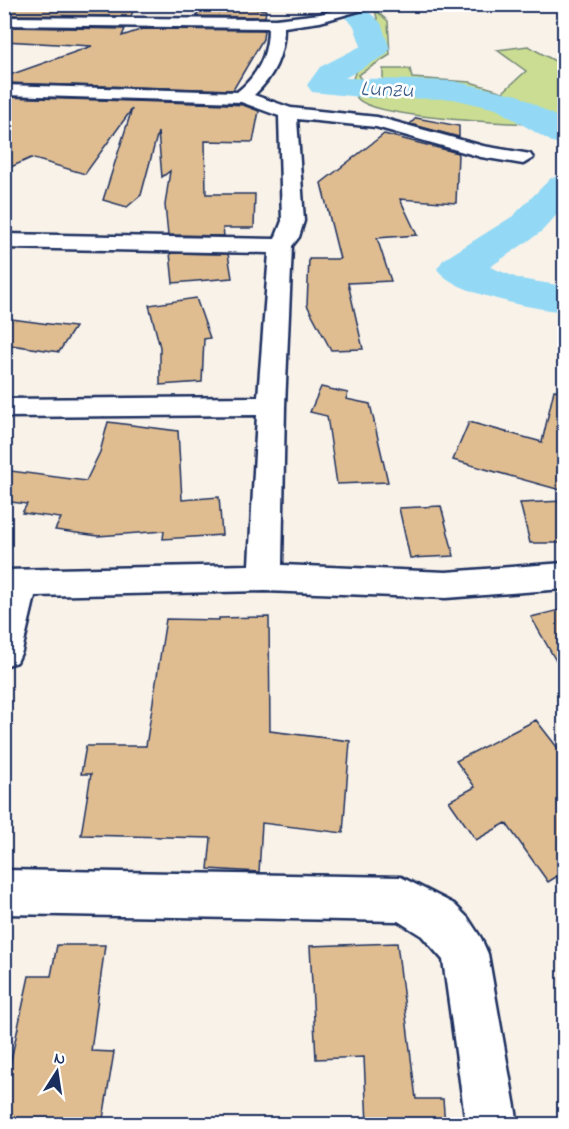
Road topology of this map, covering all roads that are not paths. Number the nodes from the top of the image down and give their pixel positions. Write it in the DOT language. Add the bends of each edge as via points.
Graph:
graph roads {
  1 [pos="373,5"];
  2 [pos="4,21"];
  3 [pos="276,24"];
  4 [pos="4,90"];
  5 [pos="241,97"];
  6 [pos="288,113"];
  7 [pos="523,158"];
  8 [pos="4,241"];
  9 [pos="280,246"];
  10 [pos="271,406"];
  11 [pos="4,408"];
  12 [pos="564,576"];
  13 [pos="265,578"];
  14 [pos="13,583"];
  15 [pos="4,651"];
  16 [pos="4,892"];
  17 [pos="492,1125"];
  1 -- 3 [label="street"];
  2 -- 3 [label="street"];
  3 -- 5 [label="street" via="276,45 270,64 256,86"];
  4 -- 5 [label="street"];
  5 -- 6 [label="street"];
  6 -- 7 [label="street" via="377,122 482,151"];
  6 -- 9 [label="street" via="293,221"];
  8 -- 9 [label="street"];
  9 -- 10 [label="street"];
  10 -- 11 [label="street"];
  10 -- 13 [label="street"];
  12 -- 13 [label="street" via="429,585"];
  13 -- 14 [label="street"];
  14 -- 15 [label="street"];
  16 -- 17 [label="street" via="401,899 410,903 436,916 456,937 465,954"];
}
